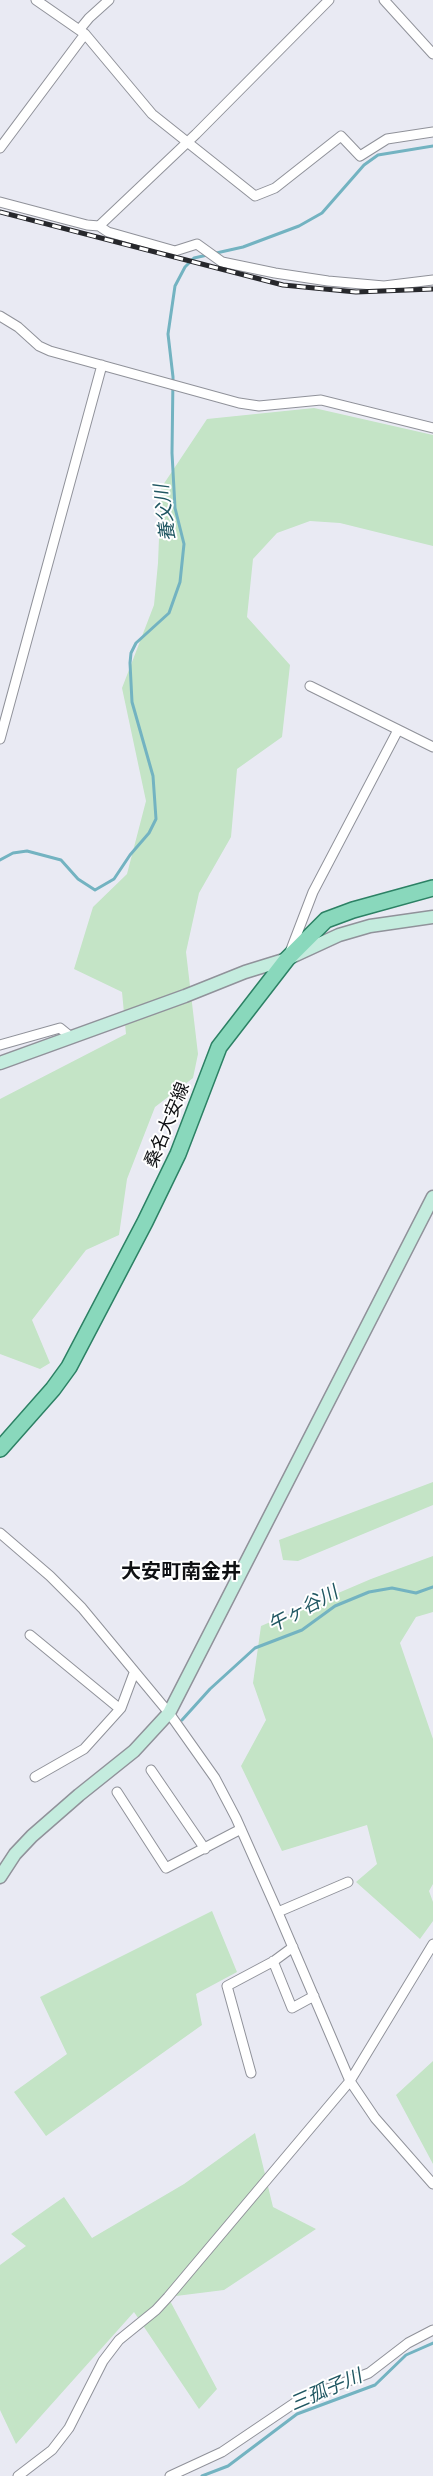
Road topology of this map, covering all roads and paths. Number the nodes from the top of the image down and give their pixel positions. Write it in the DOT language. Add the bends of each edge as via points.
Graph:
graph roads {
  1 [pos="36,0"];
  2 [pos="109,0"];
  3 [pos="330,0"];
  4 [pos="384,0"];
  5 [pos="83,32"];
  6 [pos="433,54"];
  7 [pos="433,132"];
  8 [pos="186,143"];
  9 [pos="0,148"];
  10 [pos="0,202"];
  11 [pos="99,226"];
  12 [pos="433,280"];
  13 [pos="0,316"];
  14 [pos="102,365"];
  15 [pos="433,428"];
  16 [pos="310,686"];
  17 [pos="398,730"];
  18 [pos="0,739"];
  19 [pos="433,747"];
  20 [pos="433,888"];
  21 [pos="433,917"];
  22 [pos="287,959"];
  23 [pos="66,1039"];
  24 [pos="0,1045"];
  25 [pos="0,1063"];
  26 [pos="433,1198"];
  27 [pos="0,1448"];
  28 [pos="0,1533"];
  29 [pos="30,1635"];
  30 [pos="134,1673"];
  31 [pos="120,1709"];
  32 [pos="169,1713"];
  33 [pos="151,1770"];
  34 [pos="34,1777"];
  35 [pos="117,1792"];
  36 [pos="241,1829"];
  37 [pos="206,1848"];
  38 [pos="0,1877"];
  39 [pos="348,1882"];
  40 [pos="278,1912"];
  41 [pos="433,1944"];
  42 [pos="293,1947"];
  43 [pos="273,1961"];
  44 [pos="314,1996"];
  45 [pos="250,2073"];
  46 [pos="350,2081"];
  47 [pos="433,2184"];
  48 [pos="433,2330"];
  49 [pos="18,2476"];
  50 [pos="170,2476"];
  1 -- 5 [label="street"];
  2 -- 5 [label="street" via="89,18"];
  3 -- 8 [label="street"];
  4 -- 6 [label="street"];
  5 -- 8 [label="street" via="152,114"];
  5 -- 9 [label="street"];
  7 -- 8 [label="street" via="387,139 360,156 341,136 275,188 254,196"];
  8 -- 11 [label="street"];
  10 -- 11 [label="street" via="87,226"];
  11 -- 12 [label="street" via="108,232 175,251 197,244 222,262 275,274 384,286"];
  13 -- 14 [label="street" via="39,346"];
  14 -- 15 [label="street" via="250,406 312,400 333,402"];
  14 -- 18 [label="street"];
  16 -- 17 [label="street"];
  17 -- 19 [label="street"];
  17 -- 22 [label="street" via="313,892"];
  20 -- 22 [label="main road, 桑名大安線" via="326,920"];
  21 -- 22 [label="street" via="370,926 339,935"];
  22 -- 23 [label="street"];
  22 -- 27 [label="main road, 桑名大安線" via="219,1047 178,1154 69,1367"];
  23 -- 24 [label="street" via="60,1028"];
  23 -- 25 [label="street"];
  26 -- 32 [label="street"];
  28 -- 30 [label="street" via="82,1608"];
  29 -- 31 [label="street"];
  30 -- 31 [label="street"];
  30 -- 32 [label="street"];
  31 -- 34 [label="street" via="84,1749"];
  32 -- 36 [label="street" via="216,1778"];
  32 -- 38 [label="street" via="134,1751 32,1836 14,1854"];
  33 -- 37 [label="street"];
  35 -- 37 [label="street" via="166,1868"];
  36 -- 37 [label="street"];
  36 -- 40 [label="street"];
  39 -- 40 [label="street"];
  40 -- 42 [label="street"];
  41 -- 46 [label="street"];
  42 -- 43 [label="street"];
  42 -- 44 [label="street"];
  43 -- 44 [label="street" via="292,2008"];
  43 -- 45 [label="street" via="228,1986"];
  44 -- 46 [label="street"];
  46 -- 47 [label="street" via="375,2118"];
  46 -- 49 [label="street" via="168,2297 119,2340 103,2361 69,2428 52,2450"];
  48 -- 50 [label="street" via="408,2343 368,2373 299,2400 222,2452"];
}
